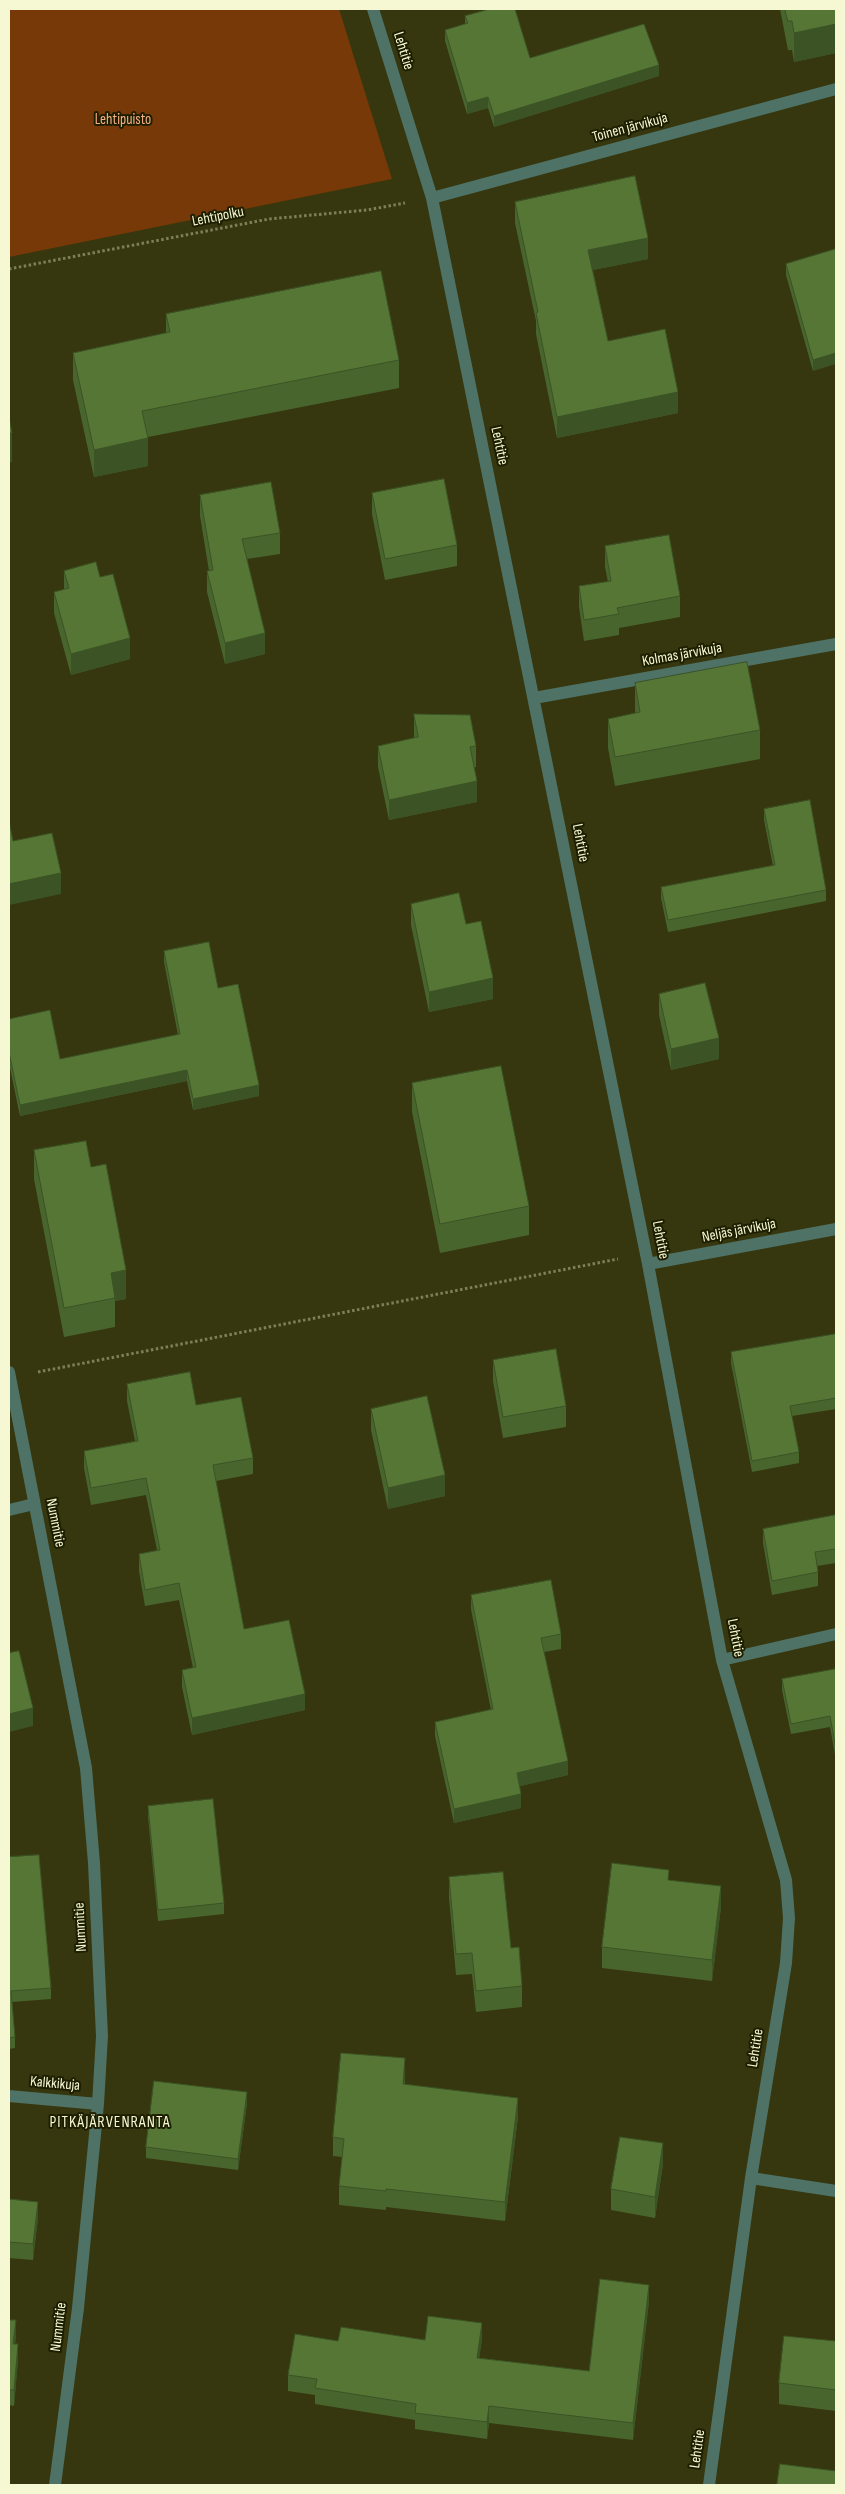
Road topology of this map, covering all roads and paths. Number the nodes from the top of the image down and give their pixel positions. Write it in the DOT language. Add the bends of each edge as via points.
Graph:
graph roads {
  1 [pos="373,9"];
  2 [pos="836,89"];
  3 [pos="432,198"];
  4 [pos="9,269"];
  5 [pos="836,644"];
  6 [pos="534,698"];
  7 [pos="836,1229"];
  8 [pos="647,1259"];
  9 [pos="9,1375"];
  10 [pos="34,1504"];
  11 [pos="9,1510"];
  12 [pos="836,1634"];
  13 [pos="722,1660"];
  14 [pos="9,2096"];
  15 [pos="98,2104"];
  16 [pos="751,2178"];
  17 [pos="836,2191"];
  18 [pos="55,2485"];
  19 [pos="709,2485"];
  1 -- 3 [label="street, Lehtitie"];
  2 -- 3 [label="street, Toinen järvikuja"];
  3 -- 4 [label="path, Lehtipolku" via="367,210 269,219"];
  3 -- 6 [label="street, Lehtitie"];
  5 -- 6 [label="street, Kolmas järvikuja"];
  6 -- 8 [label="street, Lehtitie"];
  7 -- 8 [label="street, Neljäs järvikuja"];
  8 -- 9 [label="path"];
  8 -- 13 [label="street, Lehtitie"];
  9 -- 10 [label="street, Nummitie"];
  10 -- 11 [label="street"];
  10 -- 15 [label="street, Nummitie" via="86,1768 102,2036"];
  12 -- 13 [label="street"];
  13 -- 16 [label="street, Lehtitie" via="786,1880 789,1918 786,1962"];
  14 -- 15 [label="street, Kalkkikuja"];
  15 -- 18 [label="street, Nummitie" via="78,2308"];
  16 -- 17 [label="street"];
  16 -- 19 [label="street, Lehtitie"];
}
